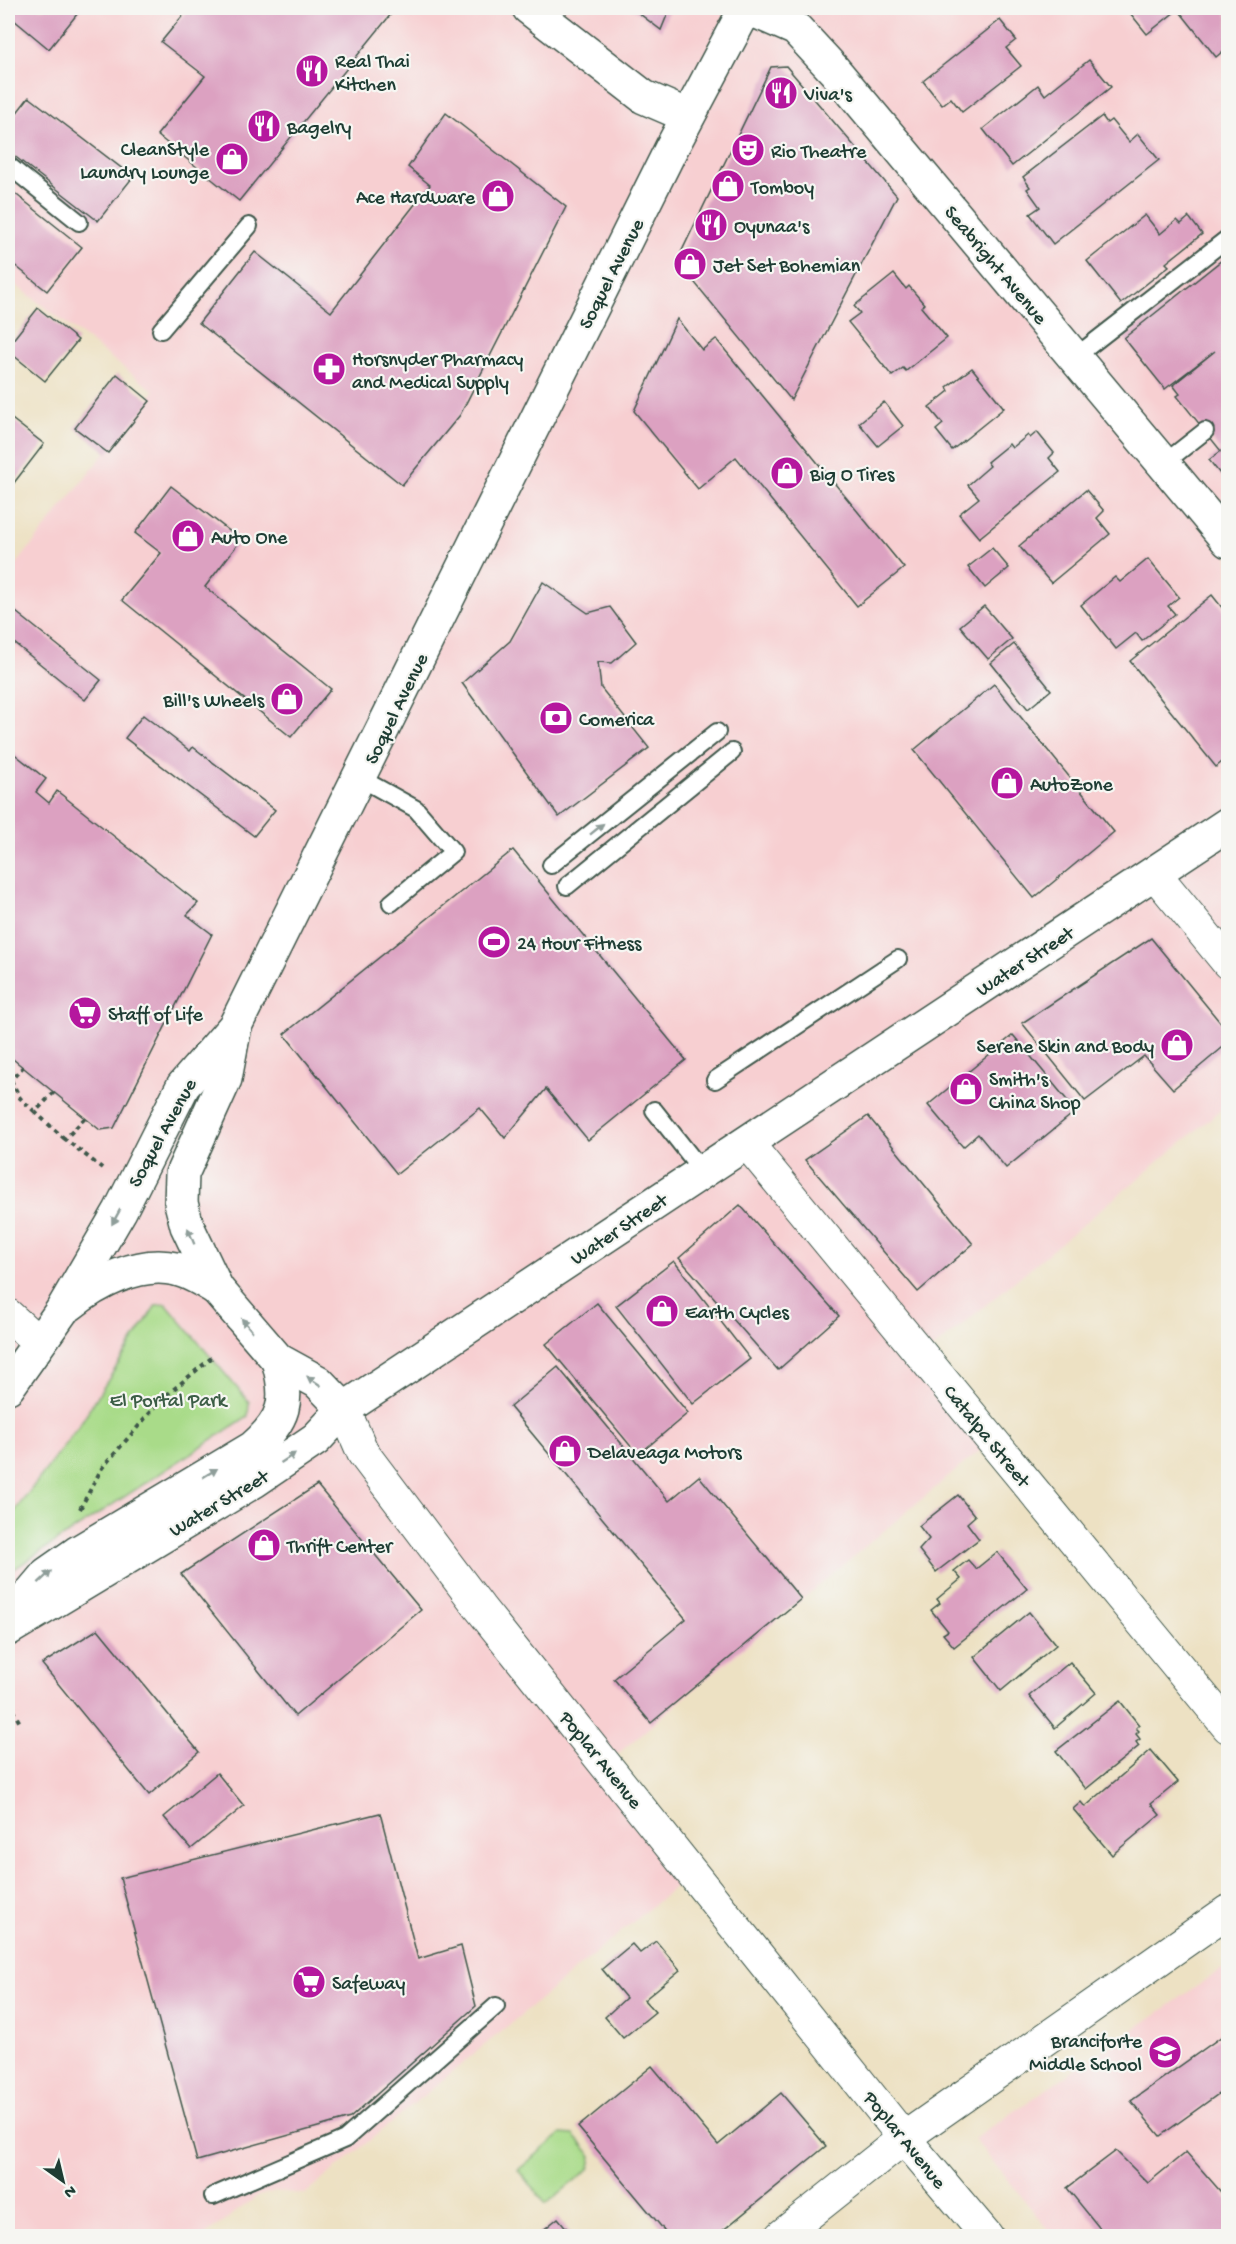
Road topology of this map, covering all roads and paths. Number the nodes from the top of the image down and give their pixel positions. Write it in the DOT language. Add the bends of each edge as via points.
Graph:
graph roads {
  1 [pos="529,8"];
  2 [pos="747,8"];
  3 [pos="688,116"];
  4 [pos="8,165"];
  5 [pos="79,222"];
  6 [pos="249,226"];
  7 [pos="1228,238"];
  8 [pos="161,330"];
  9 [pos="1075,357"];
  10 [pos="1205,431"];
  11 [pos="1163,464"];
  12 [pos="1228,540"];
  13 [pos="717,732"];
  14 [pos="732,752"];
  15 [pos="360,778"];
  16 [pos="1228,824"];
  17 [pos="551,865"];
  18 [pos="1155,874"];
  19 [pos="567,886"];
  20 [pos="391,903"];
  21 [pos="898,960"];
  22 [pos="1228,963"];
  23 [pos="235,1026"];
  24 [pos="23,1067"];
  25 [pos="9,1079"];
  26 [pos="715,1080"];
  27 [pos="54,1092"];
  28 [pos="654,1110"];
  29 [pos="34,1112"];
  30 [pos="85,1118"];
  31 [pos="64,1139"];
  32 [pos="747,1143"];
  33 [pos="103,1169"];
  34 [pos="703,1172"];
  35 [pos="217,1289"];
  36 [pos="61,1312"];
  37 [pos="8,1315"];
  38 [pos="39,1343"];
  39 [pos="215,1355"];
  40 [pos="278,1360"];
  41 [pos="8,1387"];
  42 [pos="344,1409"];
  43 [pos="77,1513"];
  44 [pos="8,1621"];
  45 [pos="8,1629"];
  46 [pos="8,1702"];
  47 [pos="20,1723"];
  48 [pos="1228,1727"];
  49 [pos="1228,1911"];
  50 [pos="496,2006"];
  51 [pos="904,2138"];
  52 [pos="213,2196"];
  53 [pos="781,2236"];
  54 [pos="987,2236"];
  1 -- 3 [label="main road" via="644,97"];
  2 -- 3 [label="main road, Soquel Avenue"];
  2 -- 9 [label="main road, Seabright Avenue" via="796,29"];
  3 -- 15 [label="main road, Soquel Avenue"];
  4 -- 5 [label="lane"];
  6 -- 8 [label="lane"];
  7 -- 9 [label="lane"];
  9 -- 11 [label="main road, Seabright Avenue"];
  10 -- 11 [label="lane"];
  11 -- 12 [label="main road, Seabright Avenue"];
  17 -- 13 [label="lane, one-way"];
  14 -- 19 [label="lane"];
  15 -- 20 [label="lane" via="416,809 453,852"];
  15 -- 23 [label="main road, Soquel Avenue"];
  16 -- 18 [label="main road, Water Street"];
  18 -- 22 [label="street"];
  18 -- 32 [label="main road, Water Street"];
  21 -- 26 [label="lane"];
  35 -- 23 [label="main road, one-way" via="187,1226 180,1190 189,1156 225,1079"];
  23 -- 36 [label="main road, Soquel Avenue, one-way" via="183,1086 120,1211"];
  24 -- 25 [label="path"];
  25 -- 29 [label="path"];
  27 -- 29 [label="path"];
  28 -- 34 [label="lane"];
  29 -- 31 [label="path"];
  30 -- 31 [label="path"];
  31 -- 33 [label="path"];
  32 -- 34 [label="main road, Water Street"];
  32 -- 48 [label="street, Catalpa Street"];
  34 -- 42 [label="main road, Water Street"];
  35 -- 36 [label="main road" via="175,1268 151,1267 102,1283"];
  40 -- 35 [label="main road, Poplar Avenue, one-way"];
  36 -- 38 [label="main road, Soquel Avenue"];
  37 -- 38 [label="street"];
  38 -- 41 [label="main road, Soquel Avenue"];
  39 -- 43 [label="path" via="163,1398 102,1468"];
  42 -- 40 [label="main road, Poplar Avenue, one-way" via="318,1382"];
  44 -- 40 [label="main road, one-way" via="47,1574 253,1448 270,1432 282,1412 285,1386"];
  45 -- 42 [label="main road, Water Street, one-way" via="254,1481 316,1439"];
  42 -- 51 [label="street, Poplar Avenue" via="363,1454 480,1608"];
  46 -- 47 [label="path"];
  49 -- 51 [label="street"];
  50 -- 52 [label="lane" via="345,2139"];
  51 -- 53 [label="street"];
  51 -- 54 [label="street, Poplar Avenue"];
}
